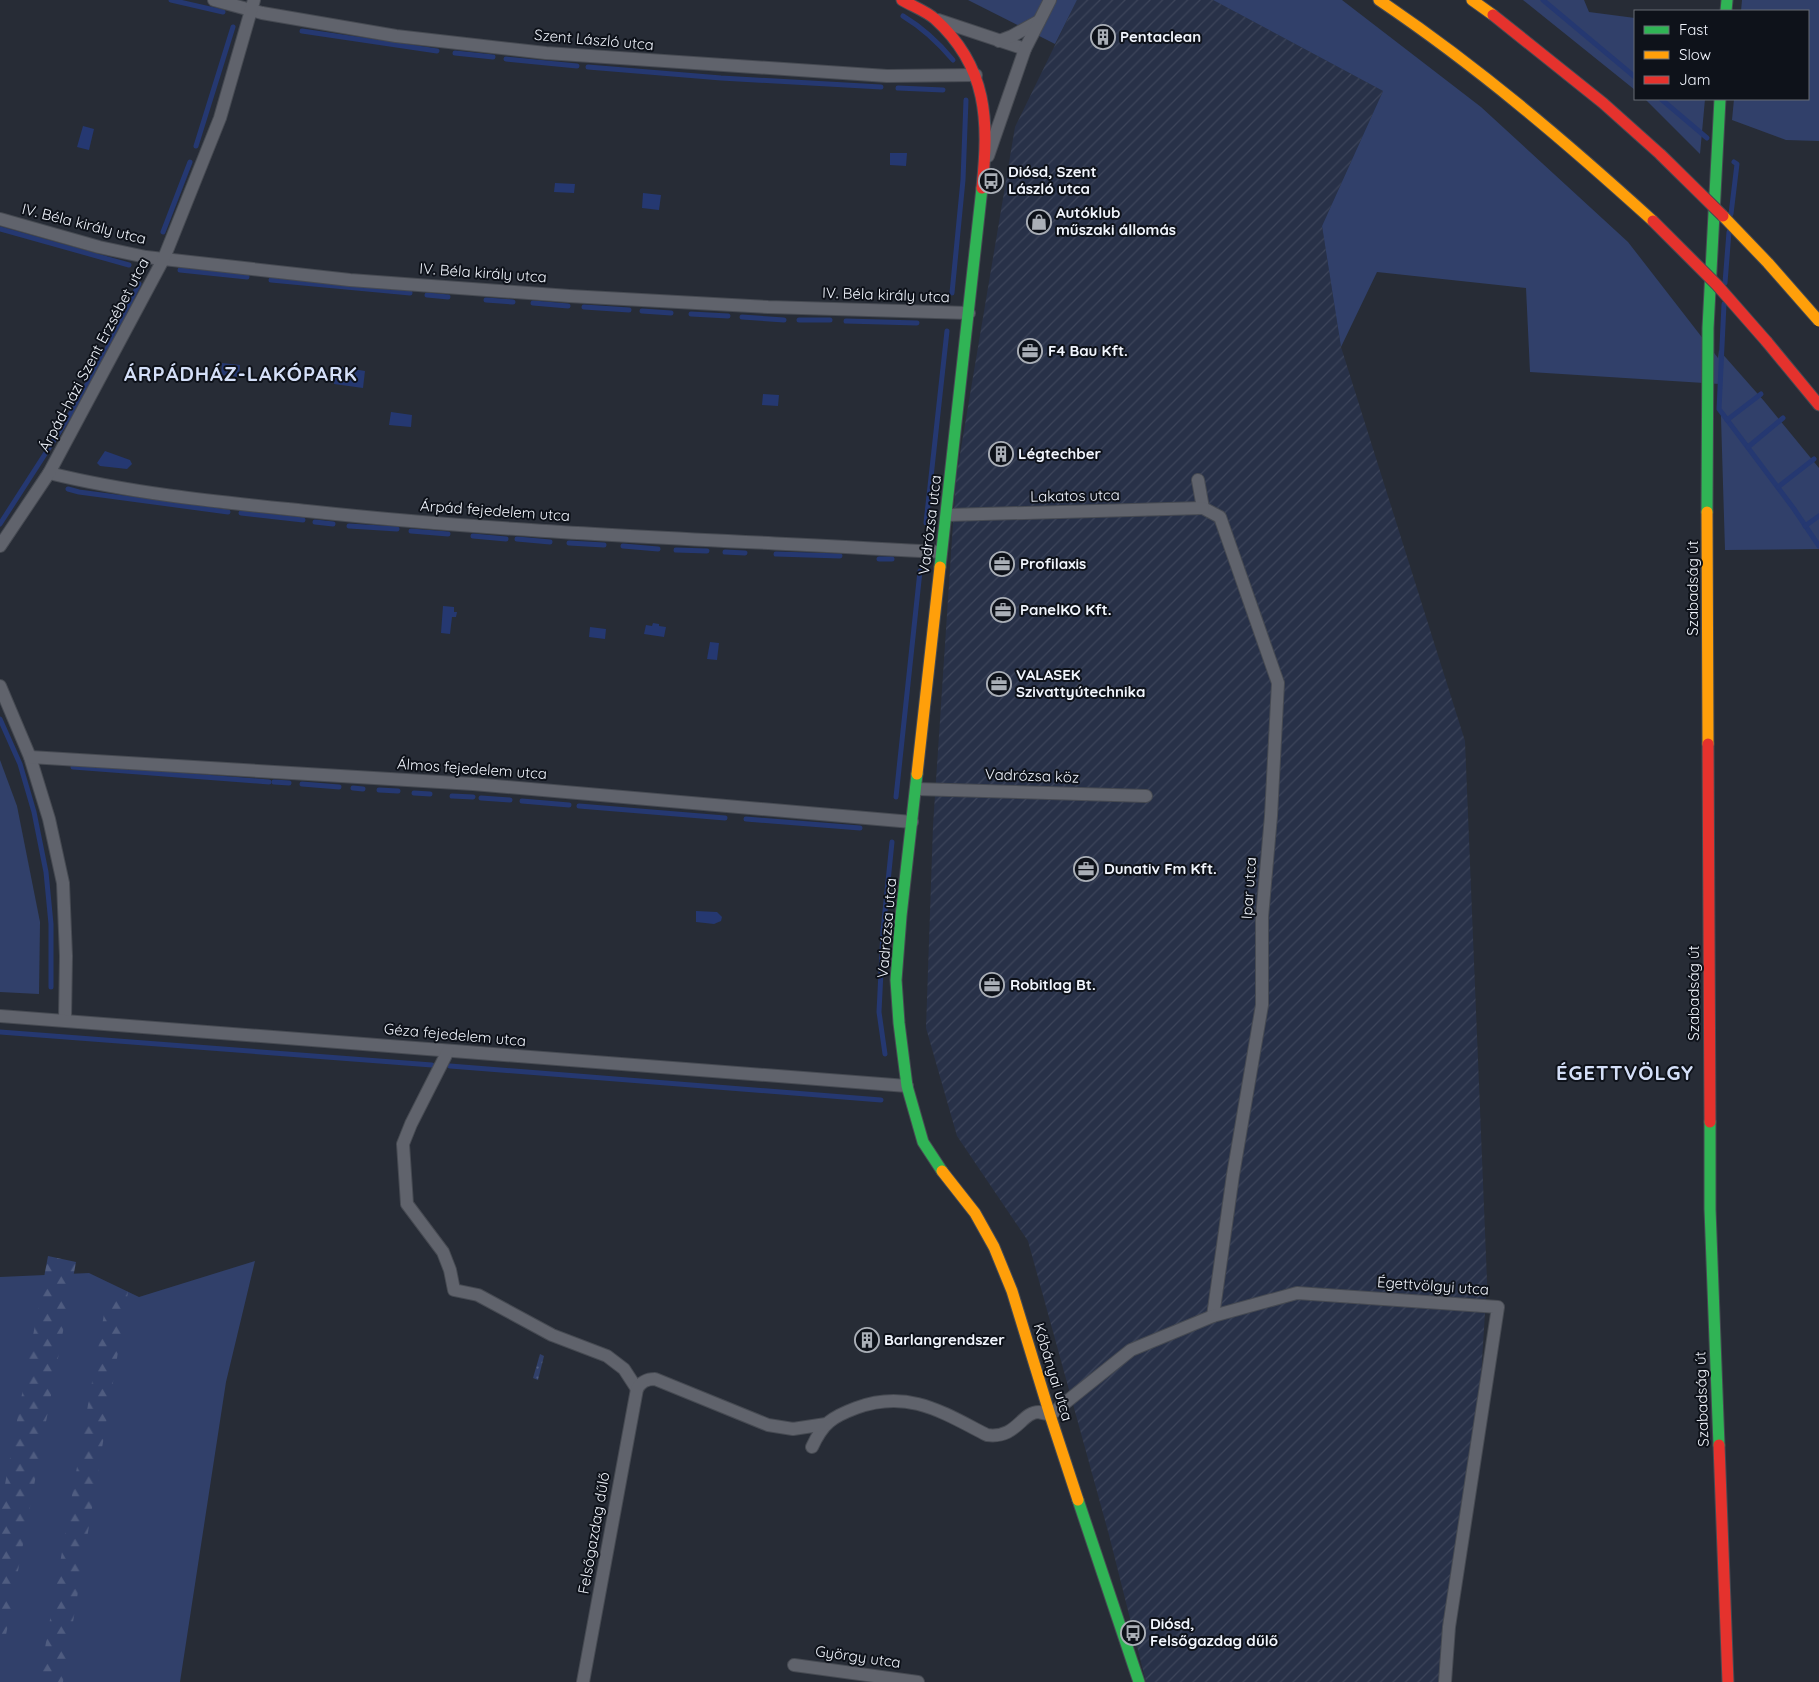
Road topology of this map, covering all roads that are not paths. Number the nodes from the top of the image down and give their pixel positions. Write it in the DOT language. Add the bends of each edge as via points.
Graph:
graph roads {
  1 [pos="214,0"];
  2 [pos="902,0"];
  3 [pos="1050,0"];
  4 [pos="1378,0"];
  5 [pos="1472,0"];
  6 [pos="252,5"];
  7 [pos="934,18"];
  8 [pos="1039,21"];
  9 [pos="999,41"];
  10 [pos="1025,50"];
  11 [pos="976,75"];
  12 [pos="1720,100"];
  13 [pos="984,170"];
  14 [pos="0,219"];
  15 [pos="164,258"];
  16 [pos="969,313"];
  17 [pos="1819,321"];
  18 [pos="1819,405"];
  19 [pos="49,473"];
  20 [pos="1198,480"];
  21 [pos="1203,508"];
  22 [pos="948,515"];
  23 [pos="0,546"];
  24 [pos="941,552"];
  25 [pos="0,686"];
  26 [pos="30,757"];
  27 [pos="916,788"];
  28 [pos="1146,796"];
  29 [pos="912,822"];
  30 [pos="0,1016"];
  31 [pos="65,1020"];
  32 [pos="448,1051"];
  33 [pos="908,1086"];
  34 [pos="1213,1316"];
  35 [pos="637,1390"];
  36 [pos="1050,1415"];
  37 [pos="826,1424"];
  38 [pos="812,1447"];
  39 [pos="794,1665"];
  40 [pos="583,1682"];
  41 [pos="918,1682"];
  42 [pos="1139,1682"];
  43 [pos="1445,1682"];
  44 [pos="1728,1682"];
  1 -- 6 [label="street, Szent László utca"];
  2 -- 7 [label="main road, Vadrózsa utca"];
  3 -- 8 [label="street"];
  4 -- 18 [label="main road, bridge" via="1480,72 1553,130 1653,221 1717,285"];
  5 -- 17 [label="main road, bridge" via="1596,97 1654,149 1718,211"];
  6 -- 11 [label="street, Szent László utca" via="396,36 546,53 887,76"];
  6 -- 15 [label="street, Árpád-házi Szent Erzsébet utca" via="220,118"];
  7 -- 9 [label="street"];
  7 -- 11 [label="main road, Vadrózsa utca" via="955,41"];
  8 -- 9 [label="street"];
  8 -- 10 [label="street"];
  9 -- 10 [label="street"];
  10 -- 13 [label="street"];
  11 -- 13 [label="main road, Vadrózsa utca" via="985,124"];
  12 -- 44 [label="main road, Szabadság út" via="1708,328 1707,424 1710,1209"];
  13 -- 16 [label="main road, Vadrózsa utca"];
  14 -- 15 [label="street, IV. Béla király utca" via="99,247"];
  15 -- 16 [label="street, IV. Béla király utca" via="350,280 569,296 768,307"];
  15 -- 19 [label="street, Árpád-házi Szent Erzsébet utca"];
  16 -- 22 [label="main road, Vadrózsa utca"];
  19 -- 23 [label="street, Árpád-házi Szent Erzsébet utca"];
  19 -- 24 [label="street, Árpád fejedelem utca" via="172,497 364,518"];
  20 -- 21 [label="street"];
  21 -- 22 [label="street, Lakatos utca"];
  21 -- 34 [label="street, Ipar utca" via="1220,517 1278,683 1262,917 1262,1005"];
  22 -- 24 [label="main road, Vadrózsa utca"];
  24 -- 27 [label="main road, Vadrózsa utca"];
  25 -- 26 [label="street"];
  26 -- 29 [label="street, Álmos fejedelem utca" via="474,784"];
  26 -- 31 [label="street" via="49,819 63,883"];
  27 -- 28 [label="street, Vadrózsa köz"];
  27 -- 29 [label="main road, Vadrózsa utca"];
  29 -- 33 [label="main road, Vadrózsa utca" via="896,980"];
  30 -- 31 [label="street, Géza fejedelem utca"];
  31 -- 32 [label="street, Géza fejedelem utca"];
  32 -- 33 [label="street, Géza fejedelem utca"];
  32 -- 35 [label="street" via="403,1144 407,1204 443,1252 454,1290 478,1295 552,1335 607,1356 624,1370"];
  33 -- 36 [label="main road, Kőbányai utca" via="923,1142 975,1213 994,1247 1012,1291"];
  34 -- 36 [label="street, Égettvölgyi utca" via="1131,1350"];
  34 -- 43 [label="street, Égettvölgyi utca" via="1297,1293 1498,1307 1449,1627"];
  35 -- 37 [label="street" via="645,1381 655,1379 768,1425 793,1429"];
  35 -- 40 [label="street, Felsőgazdag dűlő"];
  36 -- 37 [label="street" via="1030,1414 1010,1432 994,1436 930,1406 895,1400 862,1406"];
  36 -- 42 [label="main road, Kőbányai utca"];
  37 -- 38 [label="street"];
  39 -- 41 [label="street, György utca"];
}
